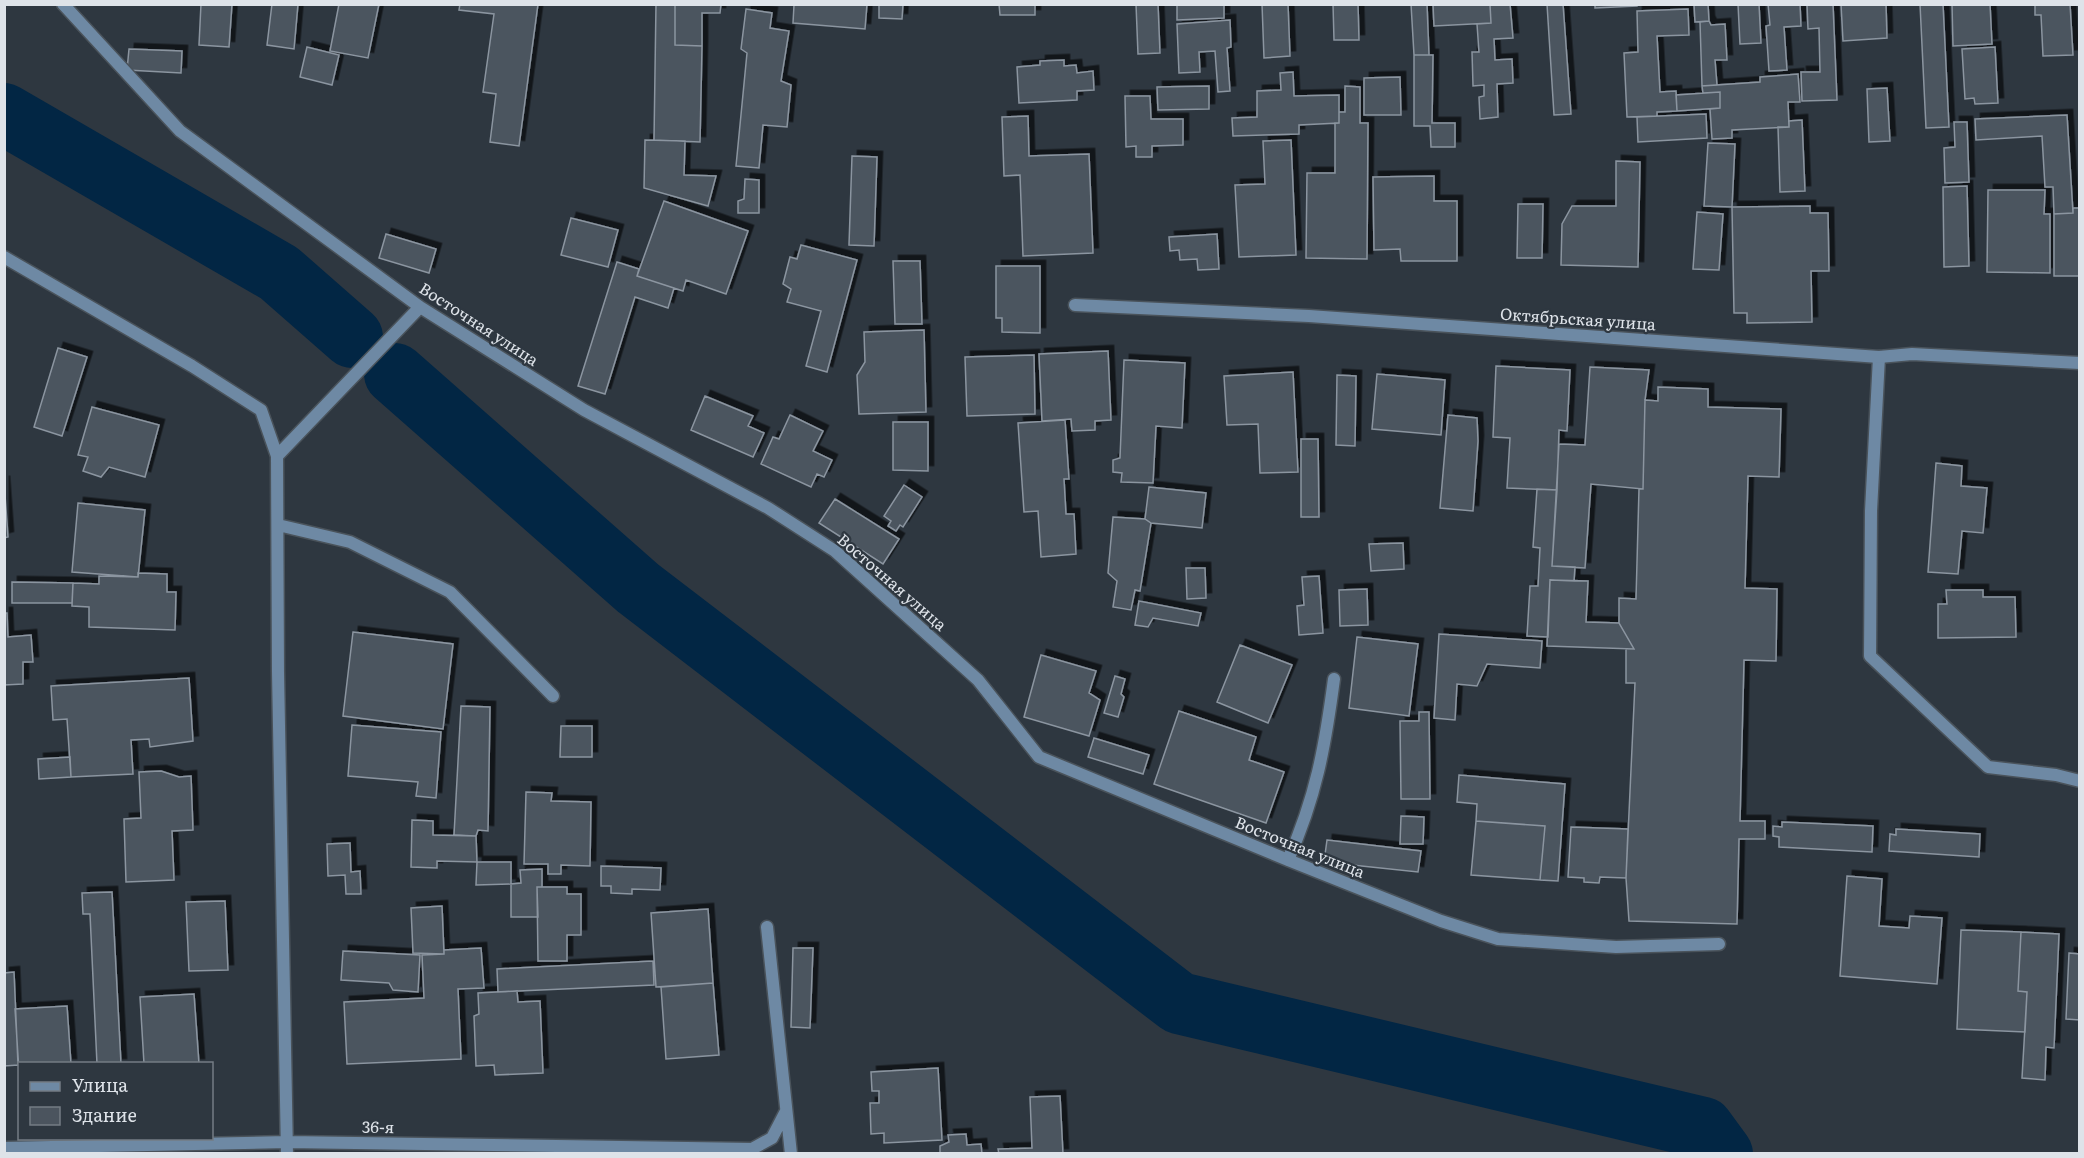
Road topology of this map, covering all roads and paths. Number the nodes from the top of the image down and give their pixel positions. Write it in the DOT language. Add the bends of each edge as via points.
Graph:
graph roads {
  1 [pos="63,4"];
  2 [pos="4,257"];
  3 [pos="1075,305"];
  4 [pos="420,307"];
  5 [pos="1879,357"];
  6 [pos="2079,363"];
  7 [pos="278,456"];
  8 [pos="278,525"];
  9 [pos="1334,679"];
  10 [pos="553,696"];
  11 [pos="2079,781"];
  12 [pos="1288,860"];
  13 [pos="767,927"];
  14 [pos="1719,944"];
  15 [pos="786,1111"];
  16 [pos="4,1148"];
  17 [pos="287,1148"];
  18 [pos="755,1151"];
  19 [pos="791,1154"];
  1 -- 4 [label="street, Восточная улица" via="180,131"];
  2 -- 7 [label="street" via="261,410"];
  3 -- 5 [label="street, Октябрьская улица" via="1309,316"];
  4 -- 7 [label="street"];
  4 -- 12 [label="street, Восточная улица" via="584,410 768,508 835,551 978,680 1039,757"];
  5 -- 6 [label="street, Октябрьская улица" via="1912,354"];
  5 -- 11 [label="street" via="1870,511 1870,656 1988,767"];
  7 -- 8 [label="street"];
  8 -- 10 [label="street" via="350,542 450,592"];
  8 -- 17 [label="street"];
  9 -- 12 [label="street" via="1325,750 1307,818"];
  12 -- 14 [label="street, Восточная улица" via="1441,921 1498,939 1616,947"];
  13 -- 15 [label="street"];
  15 -- 18 [label="street" via="772,1138"];
  15 -- 19 [label="street"];
  16 -- 17 [label="street, 36-я"];
  17 -- 18 [label="street, 36-я"];
}
